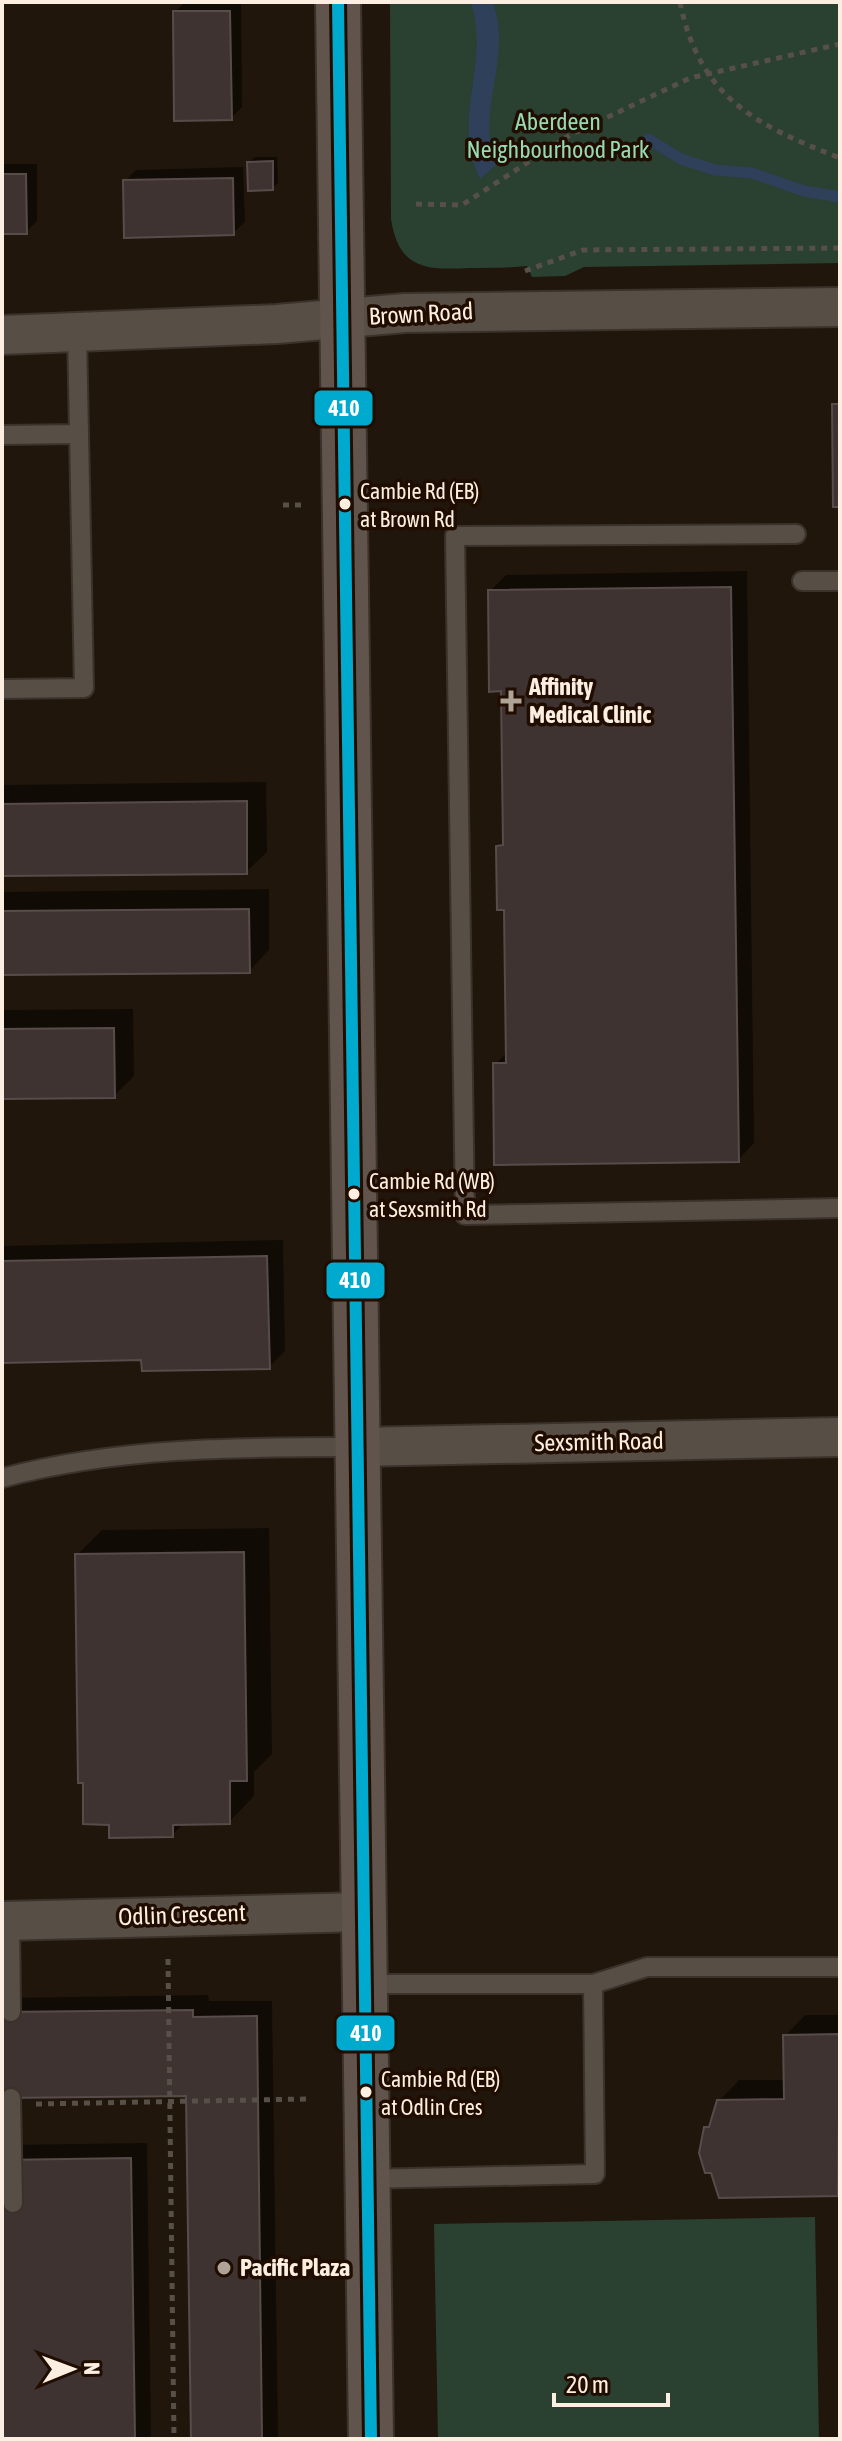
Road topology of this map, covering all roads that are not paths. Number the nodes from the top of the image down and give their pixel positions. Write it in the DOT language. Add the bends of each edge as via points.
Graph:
graph roads {
  1 [pos="338,2"];
  2 [pos="840,307"];
  3 [pos="342,318"];
  4 [pos="77,332"];
  5 [pos="2,335"];
  6 [pos="79,434"];
  7 [pos="2,435"];
  8 [pos="796,534"];
  9 [pos="802,581"];
  10 [pos="840,581"];
  11 [pos="2,689"];
  12 [pos="840,1208"];
  13 [pos="840,1437"];
  14 [pos="358,1447"];
  15 [pos="2,1478"];
  16 [pos="362,1912"];
  17 [pos="6,1920"];
  18 [pos="840,1967"];
  19 [pos="363,1984"];
  20 [pos="593,1984"];
  21 [pos="11,2012"];
  22 [pos="12,2101"];
  23 [pos="365,2179"];
  24 [pos="13,2203"];
  25 [pos="371,2439"];
  1 -- 3 [label="main road"];
  2 -- 3 [label="street, Brown Road"];
  3 -- 4 [label="street, Brown Road"];
  3 -- 14 [label="main road"];
  4 -- 5 [label="street, Brown Road"];
  4 -- 6 [label="lane"];
  6 -- 7 [label="lane"];
  6 -- 11 [label="lane" via="84,688"];
  8 -- 12 [label="lane" via="455,536 465,1215"];
  9 -- 10 [label="lane"];
  13 -- 14 [label="street, Sexsmith Road"];
  14 -- 15 [label="lane" via="139,1453"];
  14 -- 16 [label="main road"];
  16 -- 17 [label="street, Odlin Crescent"];
  16 -- 19 [label="main road"];
  17 -- 21 [label="lane"];
  18 -- 20 [label="lane" via="647,1967"];
  19 -- 20 [label="lane"];
  19 -- 23 [label="main road"];
  20 -- 23 [label="lane" via="595,2174"];
  22 -- 24 [label="lane"];
  23 -- 25 [label="main road"];
}
